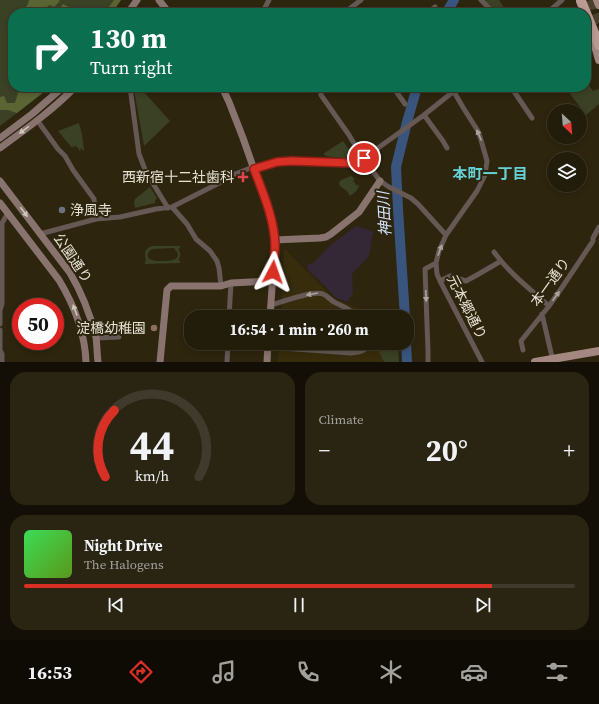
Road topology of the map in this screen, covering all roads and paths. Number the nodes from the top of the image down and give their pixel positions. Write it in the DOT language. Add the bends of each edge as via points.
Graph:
graph roads {
  1 [pos="159,0"];
  2 [pos="361,0"];
  3 [pos="483,0"];
  4 [pos="562,0"];
  5 [pos="598,0"];
  6 [pos="599,5"];
  7 [pos="165,8"];
  8 [pos="351,8"];
  9 [pos="490,8"];
  10 [pos="553,8"];
  11 [pos="591,25"];
  12 [pos="591,33"];
  13 [pos="599,45"];
  14 [pos="599,60"];
  15 [pos="57,92"];
  16 [pos="70,92"];
  17 [pos="131,92"];
  18 [pos="224,92"];
  19 [pos="321,92"];
  20 [pos="397,92"];
  21 [pos="453,92"];
  22 [pos="458,92"];
  23 [pos="514,92"];
  24 [pos="405,104"];
  25 [pos="424,115"];
  26 [pos="532,118"];
  27 [pos="37,120"];
  28 [pos="0,138"];
  29 [pos="0,148"];
  30 [pos="447,148"];
  31 [pos="364,158"];
  32 [pos="254,168"];
  33 [pos="0,181"];
  34 [pos="380,181"];
  35 [pos="0,203"];
  36 [pos="170,207"];
  37 [pos="8,213"];
  38 [pos="96,219"];
  39 [pos="599,227"];
  40 [pos="40,234"];
  41 [pos="446,234"];
  42 [pos="274,240"];
  43 [pos="593,241"];
  44 [pos="599,241"];
  45 [pos="494,252"];
  46 [pos="500,261"];
  47 [pos="436,263"];
  48 [pos="272,281"];
  49 [pos="440,281"];
  50 [pos="231,283"];
  51 [pos="1,286"];
  52 [pos="221,286"];
  53 [pos="271,305"];
  54 [pos="549,306"];
  55 [pos="229,310"];
  56 [pos="271,310"];
  57 [pos="350,310"];
  58 [pos="542,314"];
  59 [pos="0,324"];
  60 [pos="0,330"];
  61 [pos="119,337"];
  62 [pos="96,338"];
  63 [pos="228,350"];
  64 [pos="268,350"];
  65 [pos="320,350"];
  66 [pos="365,350"];
  67 [pos="523,350"];
  68 [pos="599,352"];
  69 [pos="553,361"];
  70 [pos="2,362"];
  71 [pos="86,362"];
  72 [pos="98,362"];
  73 [pos="160,362"];
  74 [pos="227,362"];
  75 [pos="267,362"];
  76 [pos="428,362"];
  77 [pos="482,362"];
  78 [pos="536,362"];
  1 -- 7 [label="main road"];
  2 -- 8 [label="street"];
  3 -- 9 [label="street"];
  4 -- 10 [label="street"];
  5 -- 6 [label="main road"];
  11 -- 13 [label="highway"];
  12 -- 14 [label="main road"];
  15 -- 28 [label="main road"];
  16 -- 27 [label="main road"];
  17 -- 36 [label="street" via="139,154 146,172"];
  18 -- 32 [label="main road"];
  19 -- 31 [label="street" via="321,96"];
  20 -- 24 [label="street"];
  21 -- 25 [label="street"];
  41 -- 22 [label="street, 元本郷通り, one-way" via="477,191 485,175 487,161 478,131 464,109"];
  23 -- 26 [label="street"];
  25 -- 30 [label="street"];
  25 -- 31 [label="street"];
  27 -- 29 [label="main road, one-way"];
  27 -- 38 [label="street" via="94,199"];
  31 -- 32 [label="street" via="351,163 277,162"];
  31 -- 34 [label="street"];
  32 -- 36 [label="street" via="230,176"];
  32 -- 42 [label="main road" via="268,208"];
  33 -- 40 [label="main road, 公園通り, one-way"];
  34 -- 41 [label="street" via="411,198"];
  34 -- 42 [label="main road" via="359,212 326,237"];
  35 -- 37 [label="main road, 公園通り"];
  36 -- 38 [label="street"];
  36 -- 52 [label="street" via="187,224 196,239 210,251 219,268"];
  37 -- 51 [label="street" via="2,223"];
  71 -- 37 [label="main road, 公園通り, one-way" via="79,321 66,292"];
  38 -- 40 [label="street"];
  39 -- 43 [label="street, 本一通り"];
  40 -- 62 [label="main road, 公園通り" via="70,273 86,304"];
  47 -- 41 [label="street, 元本郷通り, one-way"];
  42 -- 48 [label="main road"];
  43 -- 44 [label="street"];
  54 -- 43 [label="street, 本一通り, one-way"];
  45 -- 46 [label="street"];
  46 -- 49 [label="street" via="466,281 450,276"];
  46 -- 54 [label="street"];
  47 -- 49 [label="street, 元本郷通り"];
  47 -- 76 [label="street, one-way" via="426,269"];
  48 -- 50 [label="main road"];
  48 -- 53 [label="main road"];
  49 -- 77 [label="street, 元本郷通り"];
  50 -- 52 [label="main road"];
  50 -- 55 [label="street"];
  51 -- 59 [label="street"];
  52 -- 73 [label="main road" via="171,286 167,290"];
  53 -- 56 [label="main road"];
  57 -- 53 [label="street, one-way" via="320,293"];
  54 -- 58 [label="street, 本一通り"];
  58 -- 67 [label="street, 本一通り" via="521,341"];
  58 -- 69 [label="street"];
  60 -- 70 [label="street"];
  61 -- 62 [label="street"];
  62 -- 72 [label="main road, 公園通り"];
  63 -- 74 [label="street"];
  64 -- 75 [label="main road"];
  65 -- 66 [label="street" via="351,353"];
  68 -- 69 [label="main road"];
  69 -- 78 [label="main road"];
}
